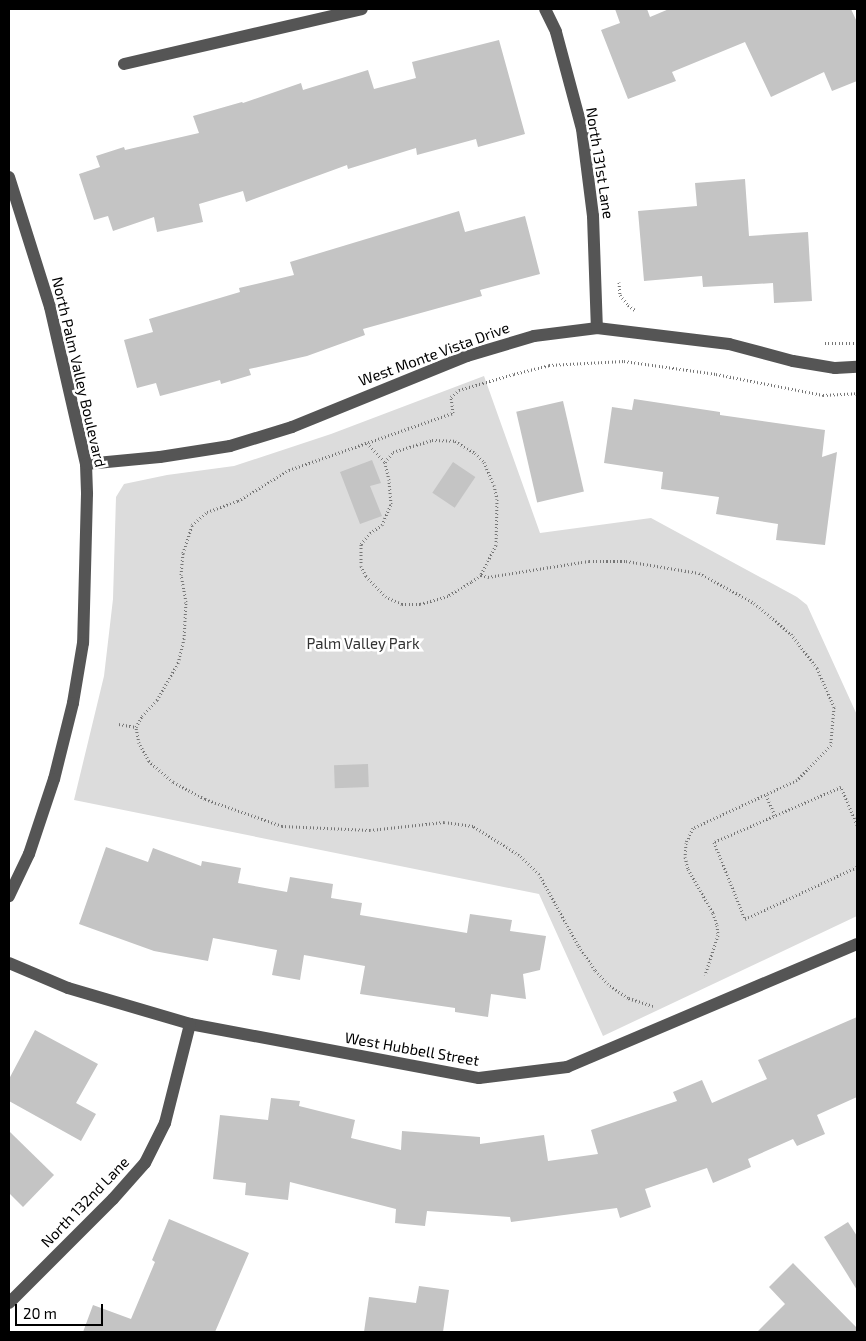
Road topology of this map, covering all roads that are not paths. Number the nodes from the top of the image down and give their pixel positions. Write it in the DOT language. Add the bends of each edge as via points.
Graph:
graph roads {
  1 [pos="362,9"];
  2 [pos="545,9"];
  3 [pos="124,64"];
  4 [pos="9,180"];
  5 [pos="597,328"];
  6 [pos="857,367"];
  7 [pos="86,464"];
  8 [pos="9,896"];
  9 [pos="857,944"];
  10 [pos="9,963"];
  11 [pos="190,1024"];
  12 [pos="9,1303"];
  1 -- 3 [label="street"];
  2 -- 5 [label="street, North 131st Lane" via="556,32 582,129 593,216"];
  4 -- 7 [label="street, North Palm Valley Boulevard" via="50,307"];
  5 -- 6 [label="street, West Monte Vista Drive" via="729,344 835,368"];
  5 -- 7 [label="street, West Monte Vista Drive" via="534,336 467,356 292,426 230,446"];
  7 -- 8 [label="street, North Palm Valley Boulevard" via="83,644 73,703 54,779 29,854"];
  9 -- 11 [label="street, West Hubbell Street" via="567,1067 479,1078"];
  10 -- 11 [label="street, West Hubbell Street" via="68,988"];
  11 -- 12 [label="street, North 132nd Lane" via="165,1124 145,1163"];
}
